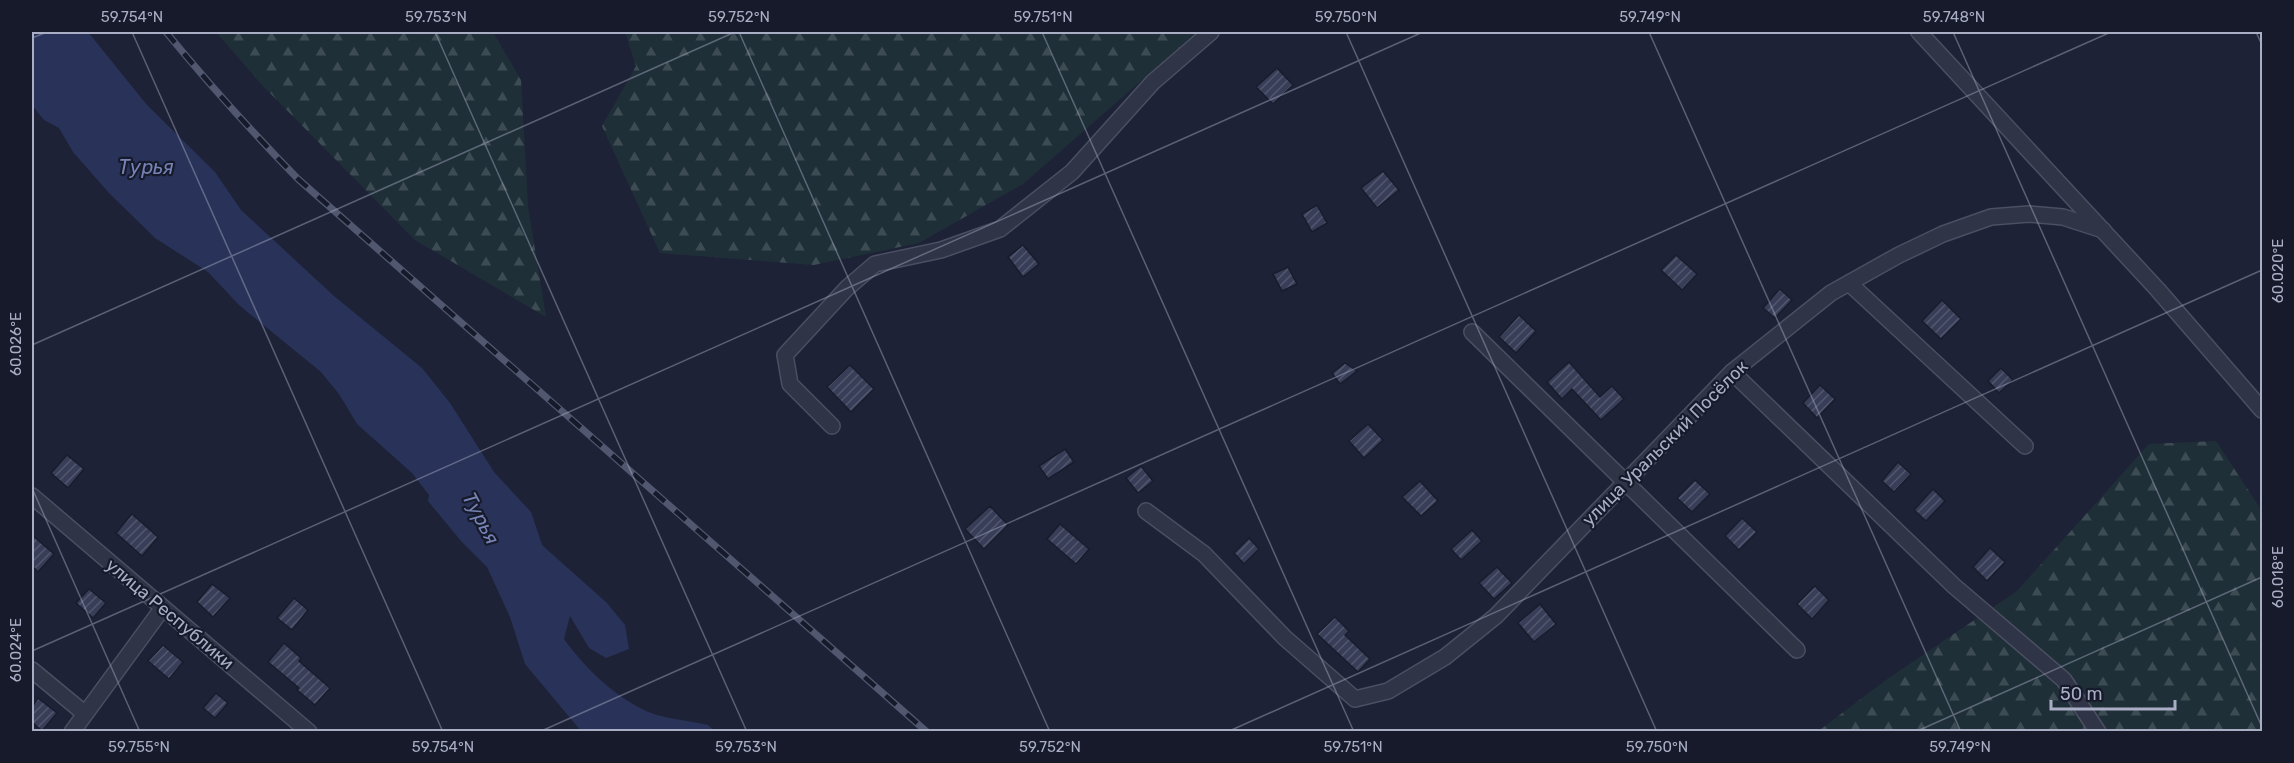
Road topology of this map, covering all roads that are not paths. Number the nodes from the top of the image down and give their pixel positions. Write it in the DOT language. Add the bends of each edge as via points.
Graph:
graph roads {
  1 [pos="1211,32"];
  2 [pos="1919,32"];
  3 [pos="2103,230"];
  4 [pos="1850,283"];
  5 [pos="1472,332"];
  6 [pos="1732,372"];
  7 [pos="2262,410"];
  8 [pos="832,426"];
  9 [pos="2025,446"];
  10 [pos="1624,483"];
  11 [pos="32,496"];
  12 [pos="1146,511"];
  13 [pos="162,609"];
  14 [pos="1797,650"];
  15 [pos="32,670"];
  16 [pos="84,713"];
  17 [pos="72,732"];
  18 [pos="309,732"];
  19 [pos="2098,732"];
  1 -- 8 [label="street" via="1153,82 1072,172 1000,229 941,249 875,264 847,288 785,355 790,384"];
  2 -- 3 [label="street"];
  3 -- 4 [label="street, улица Уральский Посёлок" via="2063,217 1991,217 1943,234"];
  3 -- 7 [label="street"];
  4 -- 6 [label="street, улица Уральский Посёлок" via="1831,293"];
  4 -- 9 [label="street"];
  5 -- 10 [label="street"];
  6 -- 10 [label="street, улица Уральский Посёлок"];
  6 -- 19 [label="street" via="1954,586 2064,680"];
  10 -- 12 [label="street, улица Уральский Посёлок" via="1496,616 1445,657 1388,691 1355,699 1285,638 1204,554"];
  10 -- 14 [label="street"];
  11 -- 13 [label="street, улица Республики"];
  13 -- 16 [label="street"];
  13 -- 18 [label="street, улица Республики"];
  15 -- 16 [label="street"];
  16 -- 17 [label="street"];
}
